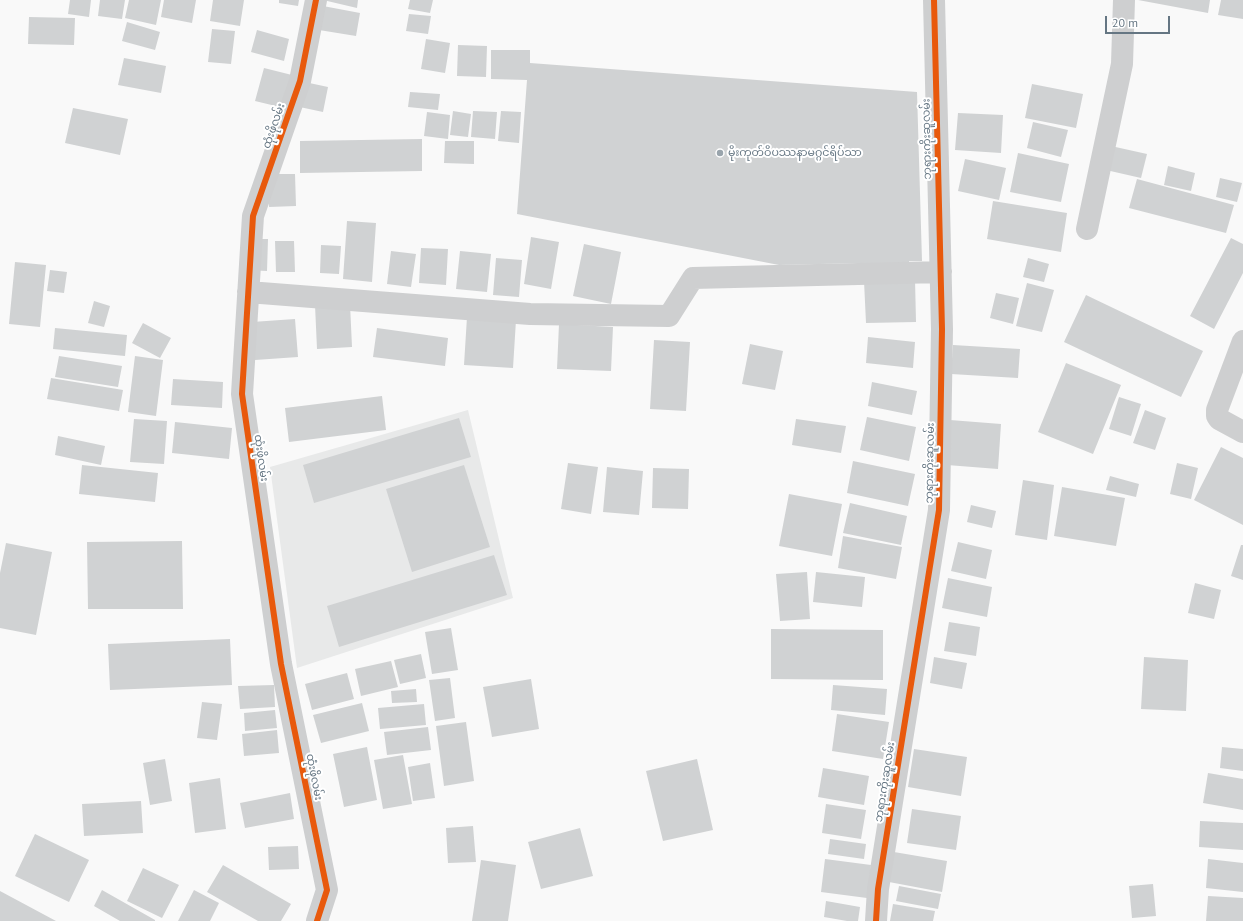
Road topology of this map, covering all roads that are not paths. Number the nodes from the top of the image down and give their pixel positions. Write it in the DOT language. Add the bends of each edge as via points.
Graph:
graph roads {
  1 [pos="316,0"];
  2 [pos="934,0"];
  3 [pos="1124,0"];
  4 [pos="1087,229"];
  5 [pos="941,272"];
  6 [pos="248,292"];
  7 [pos="1243,341"];
  8 [pos="1243,432"];
  9 [pos="317,921"];
  10 [pos="876,921"];
  1 -- 6 [label="street, ထုံးဖိုလမ်း" via="300,81 253,216"];
  2 -- 5 [label="street, ဘုရားကိုးဆူလမ်း"];
  3 -- 4 [label="street" via="1122,64"];
  5 -- 6 [label="street" via="693,278 669,316 530,314"];
  5 -- 10 [label="street, ဘုရားကိုးဆူလမ်း" via="939,510 878,889"];
  6 -- 9 [label="street, ထုံးဖိုလမ်း" via="242,394 281,664 327,890"];
  7 -- 8 [label="street" via="1217,416"];
}
